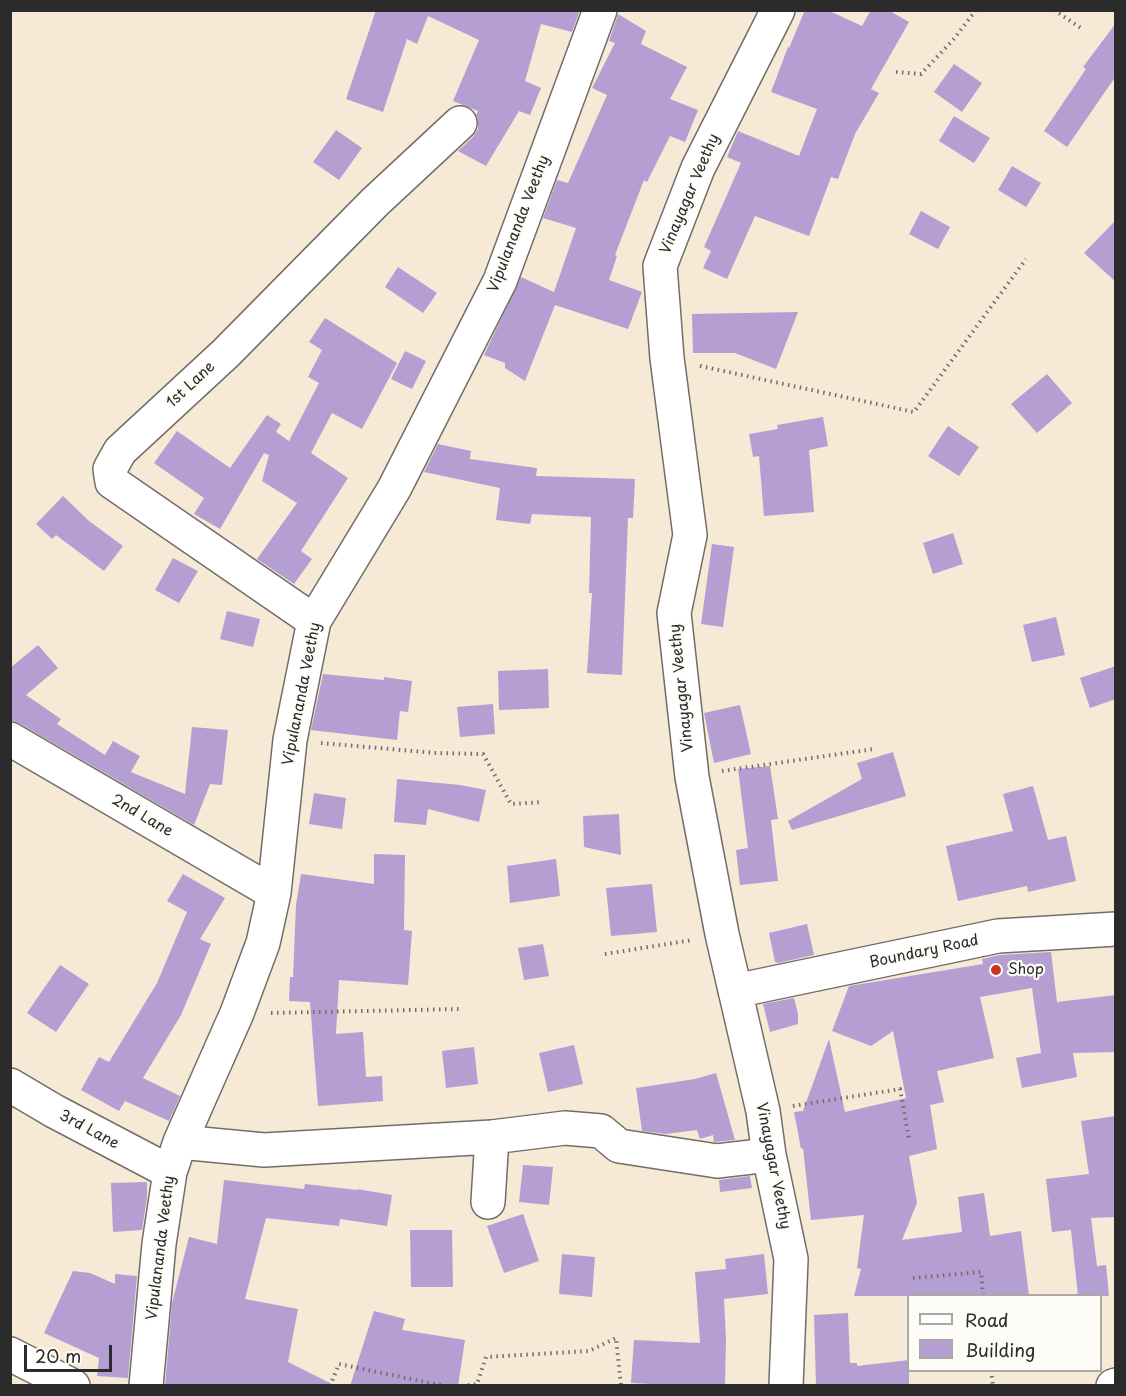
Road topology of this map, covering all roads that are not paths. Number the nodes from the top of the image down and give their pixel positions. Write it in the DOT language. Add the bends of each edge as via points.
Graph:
graph roads {
  1 [pos="600,10"];
  2 [pos="778,10"];
  3 [pos="460,123"];
  4 [pos="314,621"];
  5 [pos="10,739"];
  6 [pos="274,892"];
  7 [pos="1116,928"];
  8 [pos="735,991"];
  9 [pos="10,1085"];
  10 [pos="492,1137"];
  11 [pos="769,1155"];
  12 [pos="175,1157"];
  13 [pos="488,1202"];
  14 [pos="10,1354"];
  15 [pos="73,1386"];
  16 [pos="146,1386"];
  17 [pos="786,1386"];
  1 -- 4 [label="street, Vipulananda Veethy" via="500,281 394,489"];
  2 -- 8 [label="street, Vinayagar Veethy" via="698,168 660,266 667,358 690,535 674,613 692,777"];
  3 -- 4 [label="street, 1st Lane" via="375,202 226,353 120,451 110,469 112,482"];
  4 -- 6 [label="street, Vipulananda Veethy" via="291,740"];
  5 -- 6 [label="street, 2nd Lane"];
  6 -- 12 [label="street, Vipulananda Veethy" via="263,942 237,1013"];
  7 -- 8 [label="street, Boundary Road" via="998,936"];
  8 -- 11 [label="street, Vinayagar Veethy" via="763,1110"];
  9 -- 12 [label="street, 3rd Lane" via="54,1111"];
  10 -- 11 [label="street" via="565,1128 601,1131 620,1146 717,1161"];
  10 -- 12 [label="street"];
  10 -- 13 [label="street"];
  11 -- 17 [label="street, Vinayagar Veethy" via="790,1259"];
  12 -- 16 [label="street, Vipulananda Veethy" via="159,1244"];
  14 -- 15 [label="street"];
}
